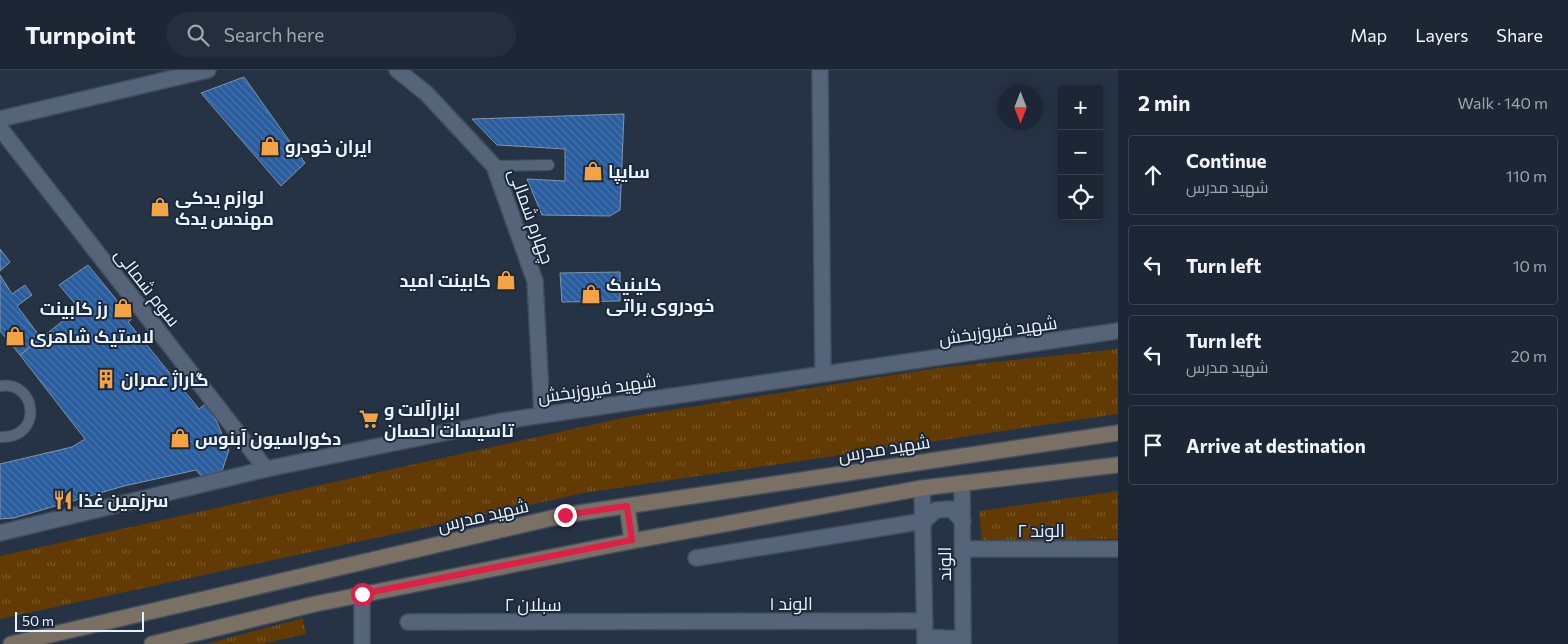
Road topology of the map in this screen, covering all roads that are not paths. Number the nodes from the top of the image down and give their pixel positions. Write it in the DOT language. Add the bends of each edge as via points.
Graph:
graph roads {
  1 [pos="208,70"];
  2 [pos="397,70"];
  3 [pos="820,70"];
  4 [pos="0,119"];
  5 [pos="0,128"];
  6 [pos="548,165"];
  7 [pos="494,166"];
  8 [pos="1118,332"];
  9 [pos="823,374"];
  10 [pos="0,386"];
  11 [pos="542,415"];
  12 [pos="1118,433"];
  13 [pos="0,437"];
  14 [pos="1118,465"];
  15 [pos="266,469"];
  16 [pos="962,483"];
  17 [pos="922,488"];
  18 [pos="627,506"];
  19 [pos="924,521"];
  20 [pos="963,521"];
  21 [pos="0,533"];
  22 [pos="632,540"];
  23 [pos="963,549"];
  24 [pos="1118,549"];
  25 [pos="696,558"];
  26 [pos="362,594"];
  27 [pos="925,621"];
  28 [pos="408,622"];
  29 [pos="658,623"];
  30 [pos="925,641"];
  31 [pos="963,641"];
  32 [pos="11,644"];
  33 [pos="152,644"];
  34 [pos="362,644"];
  1 -- 4 [label="street"];
  2 -- 7 [label="street, چهارم شمالی" via="426,92"];
  3 -- 9 [label="street"];
  5 -- 15 [label="street, سوم شمالی"];
  6 -- 7 [label="lane"];
  7 -- 11 [label="street, چهارم شمالی" via="535,280"];
  8 -- 9 [label="street, شهید فیروزبخش"];
  9 -- 11 [label="street, شهید فیروزبخش"];
  10 -- 13 [label="lane" via="20,391 30,405 31,413 24,429 17,435"];
  11 -- 15 [label="street, شهید فیروزبخش"];
  12 -- 18 [label="main road, شهید مدرس"];
  14 -- 16 [label="main road"];
  15 -- 21 [label="street, شهید فیروزبخش"];
  16 -- 17 [label="main road"];
  16 -- 20 [label="street, الوند"];
  17 -- 19 [label="street, الوند"];
  17 -- 22 [label="main road"];
  18 -- 22 [label="main road"];
  18 -- 32 [label="main road, شهید مدرس" via="565,515"];
  19 -- 20 [label="street" via="936,510 951,509"];
  19 -- 25 [label="street"];
  19 -- 27 [label="street, الوند"];
  20 -- 23 [label="street, الوند"];
  22 -- 26 [label="main road"];
  23 -- 24 [label="street, الوند ۲"];
  23 -- 31 [label="street, الوند"];
  26 -- 33 [label="main road"];
  26 -- 34 [label="street"];
  27 -- 29 [label="street, الوند ۱"];
  27 -- 30 [label="street, الوند"];
  28 -- 29 [label="street, سبلان ۲"];
  30 -- 31 [label="street"];
}
